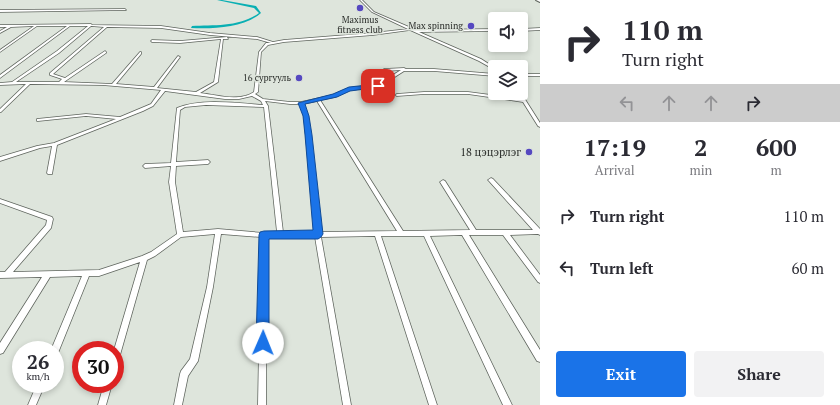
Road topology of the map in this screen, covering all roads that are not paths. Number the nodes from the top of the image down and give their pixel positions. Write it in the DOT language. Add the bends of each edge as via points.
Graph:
graph roads {
  1 [pos="361,0"];
  2 [pos="125,10"];
  3 [pos="0,11"];
  4 [pos="11,25"];
  5 [pos="38,25"];
  6 [pos="70,25"];
  7 [pos="91,25"];
  8 [pos="0,26"];
  9 [pos="106,26"];
  10 [pos="410,29"];
  11 [pos="540,29"];
  12 [pos="488,30"];
  13 [pos="528,30"];
  14 [pos="415,31"];
  15 [pos="0,32"];
  16 [pos="231,37"];
  17 [pos="222,39"];
  18 [pos="152,41"];
  19 [pos="272,42"];
  20 [pos="0,51"];
  21 [pos="106,52"];
  22 [pos="140,54"];
  23 [pos="178,57"];
  24 [pos="488,65"];
  25 [pos="418,70"];
  26 [pos="488,75"];
  27 [pos="528,75"];
  28 [pos="540,75"];
  29 [pos="0,77"];
  30 [pos="0,83"];
  31 [pos="12,83"];
  32 [pos="29,83"];
  33 [pos="60,83"];
  34 [pos="383,83"];
  35 [pos="113,85"];
  36 [pos="155,88"];
  37 [pos="164,89"];
  38 [pos="197,93"];
  39 [pos="253,95"];
  40 [pos="397,95"];
  41 [pos="262,100"];
  42 [pos="318,100"];
  43 [pos="524,101"];
  44 [pos="301,103"];
  45 [pos="266,106"];
  46 [pos="0,112"];
  47 [pos="121,118"];
  48 [pos="38,120"];
  49 [pos="540,126"];
  50 [pos="56,144"];
  51 [pos="0,159"];
  52 [pos="208,162"];
  53 [pos="173,164"];
  54 [pos="145,166"];
  55 [pos="50,173"];
  56 [pos="491,180"];
  57 [pos="443,182"];
  58 [pos="0,201"];
  59 [pos="218,231"];
  60 [pos="464,233"];
  61 [pos="475,233"];
  62 [pos="505,233"];
  63 [pos="540,233"];
  64 [pos="318,234"];
  65 [pos="377,234"];
  66 [pos="402,234"];
  67 [pos="426,234"];
  68 [pos="180,235"];
  69 [pos="264,235"];
  70 [pos="280,235"];
  71 [pos="144,258"];
  72 [pos="4,274"];
  73 [pos="48,274"];
  74 [pos="86,275"];
  75 [pos="540,280"];
  76 [pos="59,341"];
  77 [pos="120,341"];
  78 [pos="0,350"];
  79 [pos="540,358"];
  80 [pos="37,393"];
  81 [pos="105,393"];
  82 [pos="32,405"];
  83 [pos="102,405"];
  84 [pos="178,405"];
  85 [pos="262,405"];
  86 [pos="347,405"];
  87 [pos="433,405"];
  88 [pos="508,405"];
  1 -- 10 [label="street" via="372,12"];
  2 -- 3 [label="street"];
  4 -- 5 [label="street"];
  4 -- 8 [label="street"];
  4 -- 15 [label="street"];
  5 -- 6 [label="street"];
  5 -- 20 [label="street"];
  6 -- 7 [label="street"];
  6 -- 29 [label="street"];
  7 -- 9 [label="street"];
  7 -- 31 [label="street" via="58,52"];
  9 -- 16 [label="street" via="161,27"];
  9 -- 33 [label="street" via="51,74 64,79"];
  10 -- 14 [label="street"];
  10 -- 19 [label="street"];
  11 -- 13 [label="street"];
  12 -- 14 [label="street"];
  14 -- 24 [label="street"];
  16 -- 17 [label="street"];
  16 -- 19 [label="street" via="257,38"];
  17 -- 18 [label="street"];
  17 -- 38 [label="street" via="216,82"];
  19 -- 39 [label="street" via="260,52 256,92"];
  21 -- 33 [label="street"];
  22 -- 35 [label="street"];
  23 -- 36 [label="street"];
  25 -- 26 [label="street"];
  25 -- 34 [label="street" via="403,70"];
  25 -- 34 [label="street" via="387,68 383,71"];
  27 -- 28 [label="street"];
  30 -- 31 [label="street"];
  31 -- 32 [label="street"];
  32 -- 33 [label="street"];
  32 -- 46 [label="street"];
  33 -- 35 [label="street"];
  34 -- 42 [label="street" via="378,86 349,89"];
  35 -- 36 [label="street"];
  36 -- 37 [label="street"];
  37 -- 38 [label="street"];
  37 -- 47 [label="street" via="152,105"];
  38 -- 39 [label="street" via="237,97"];
  39 -- 41 [label="street"];
  40 -- 43 [label="street" via="468,93"];
  41 -- 44 [label="street"];
  41 -- 45 [label="street"];
  42 -- 44 [label="street"];
  42 -- 66 [label="street"];
  43 -- 49 [label="street"];
  44 -- 64 [label="street" via="309,135"];
  45 -- 53 [label="street" via="208,104 178,109"];
  45 -- 70 [label="street"];
  47 -- 48 [label="street" via="86,115"];
  47 -- 50 [label="street"];
  50 -- 51 [label="street"];
  50 -- 55 [label="street"];
  52 -- 53 [label="street"];
  53 -- 54 [label="street"];
  53 -- 68 [label="street" via="173,194"];
  56 -- 63 [label="street"];
  57 -- 61 [label="street"];
  58 -- 72 [label="street" via="50,219 49,226"];
  59 -- 68 [label="street"];
  59 -- 69 [label="street"];
  59 -- 84 [label="street" via="210,287 194,361 184,374"];
  60 -- 61 [label="street"];
  60 -- 67 [label="street"];
  60 -- 79 [label="street"];
  61 -- 62 [label="street"];
  62 -- 63 [label="street"];
  62 -- 75 [label="street"];
  64 -- 65 [label="street"];
  64 -- 70 [label="street"];
  64 -- 86 [label="street"];
  65 -- 66 [label="street"];
  65 -- 87 [label="street"];
  66 -- 67 [label="street"];
  67 -- 88 [label="street"];
  68 -- 71 [label="street"];
  69 -- 70 [label="street"];
  69 -- 85 [label="street"];
  71 -- 74 [label="street"];
  71 -- 77 [label="street"];
  72 -- 73 [label="street"];
  73 -- 74 [label="street"];
  73 -- 78 [label="street"];
  74 -- 76 [label="street"];
  80 -- 82 [label="street"];
  81 -- 83 [label="street"];
}
